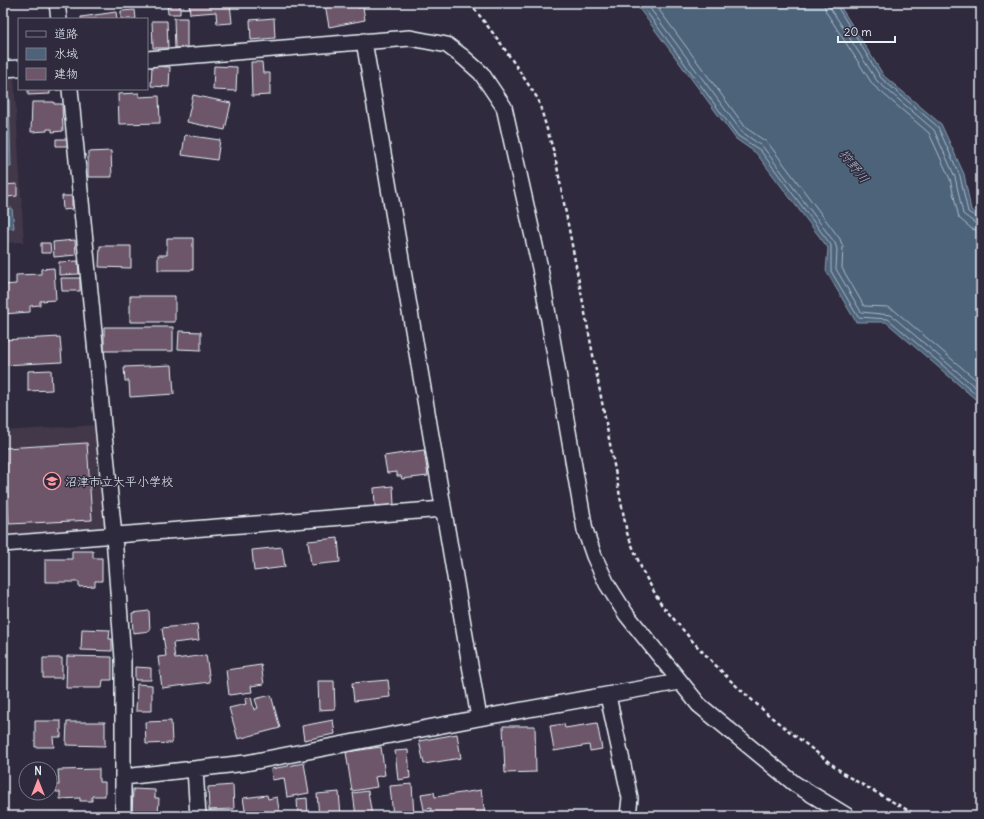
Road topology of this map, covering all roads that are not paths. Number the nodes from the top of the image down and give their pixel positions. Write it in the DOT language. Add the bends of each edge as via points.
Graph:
graph roads {
  1 [pos="57,3"];
  2 [pos="59,18"];
  3 [pos="364,41"];
  4 [pos="148,59"];
  5 [pos="18,68"];
  6 [pos="3,69"];
  7 [pos="70,90"];
  8 [pos="443,509"];
  9 [pos="114,536"];
  10 [pos="3,544"];
  11 [pos="679,682"];
  12 [pos="608,696"];
  13 [pos="479,718"];
  14 [pos="194,769"];
  15 [pos="124,777"];
  16 [pos="123,816"];
  17 [pos="198,816"];
  18 [pos="628,816"];
  19 [pos="847,816"];
  1 -- 2 [label="street"];
  3 -- 4 [label="street"];
  3 -- 8 [label="street"];
  3 -- 11 [label="street" via="410,38 448,46 481,73 504,107 540,268 585,530 607,584 626,614"];
  5 -- 6 [label="street"];
  7 -- 9 [label="street"];
  8 -- 9 [label="street"];
  8 -- 13 [label="street"];
  9 -- 10 [label="street"];
  9 -- 15 [label="street" via="123,659"];
  11 -- 12 [label="street"];
  11 -- 19 [label="street" via="699,705 746,745 795,784"];
  12 -- 13 [label="street"];
  12 -- 18 [label="street" via="630,798"];
  13 -- 14 [label="street" via="246,763"];
  14 -- 15 [label="street"];
  14 -- 17 [label="street"];
  15 -- 16 [label="street"];
}
